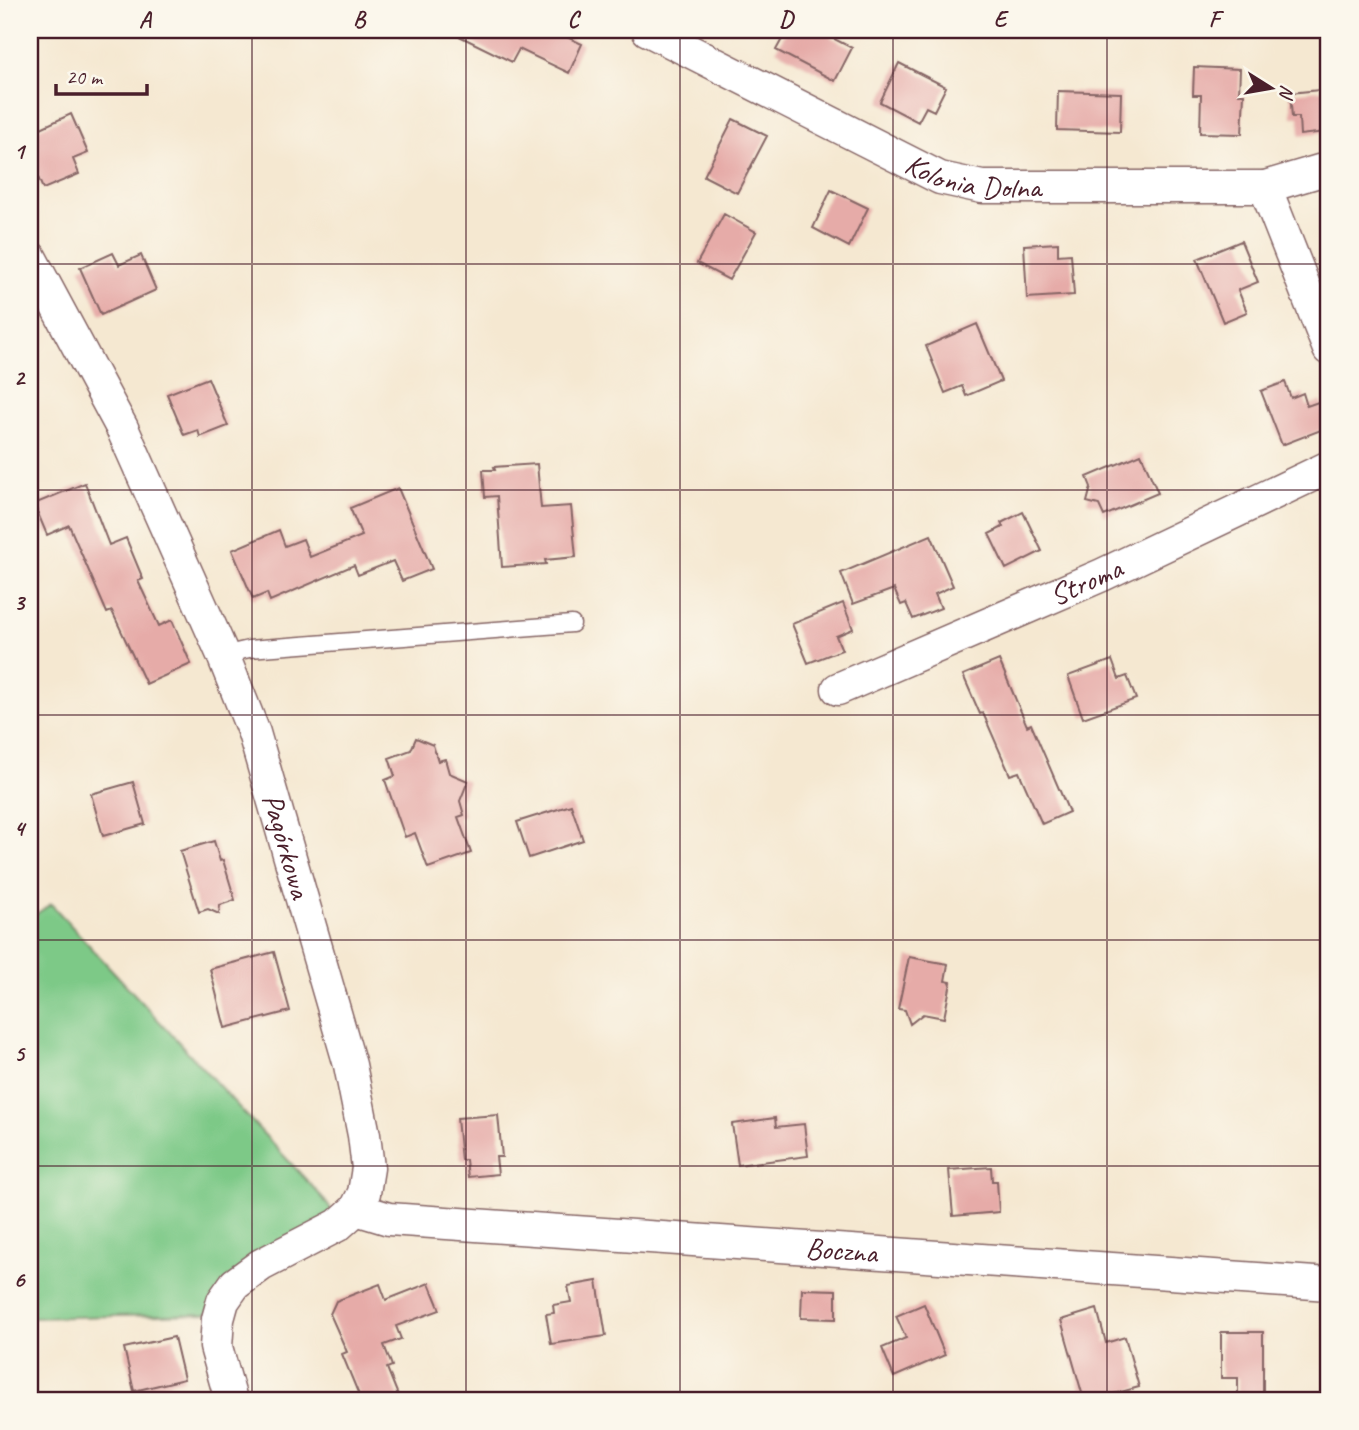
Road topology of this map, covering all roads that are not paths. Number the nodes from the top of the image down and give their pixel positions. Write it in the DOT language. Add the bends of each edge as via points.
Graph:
graph roads {
  1 [pos="648,30"];
  2 [pos="1329,168"];
  3 [pos="1265,187"];
  4 [pos="30,257"];
  5 [pos="1329,349"];
  6 [pos="1329,467"];
  7 [pos="572,624"];
  8 [pos="223,655"];
  9 [pos="838,690"];
  10 [pos="356,1209"];
  11 [pos="1329,1284"];
  12 [pos="231,1400"];
  1 -- 3 [label="street, Kolonia Dolna" via="960,184"];
  2 -- 3 [label="street, Kolonia Dolna"];
  3 -- 5 [label="street"];
  4 -- 8 [label="street, Pagórkowa" via="122,428"];
  6 -- 9 [label="street, Stroma" via="1101,575"];
  7 -- 8 [label="lane" via="249,649"];
  8 -- 10 [label="street, Pagórkowa" via="254,733 351,1065 368,1168"];
  10 -- 11 [label="street, Boczna" via="389,1219"];
  10 -- 12 [label="street" via="338,1225 261,1265 235,1284 223,1301 216,1347"];
}
